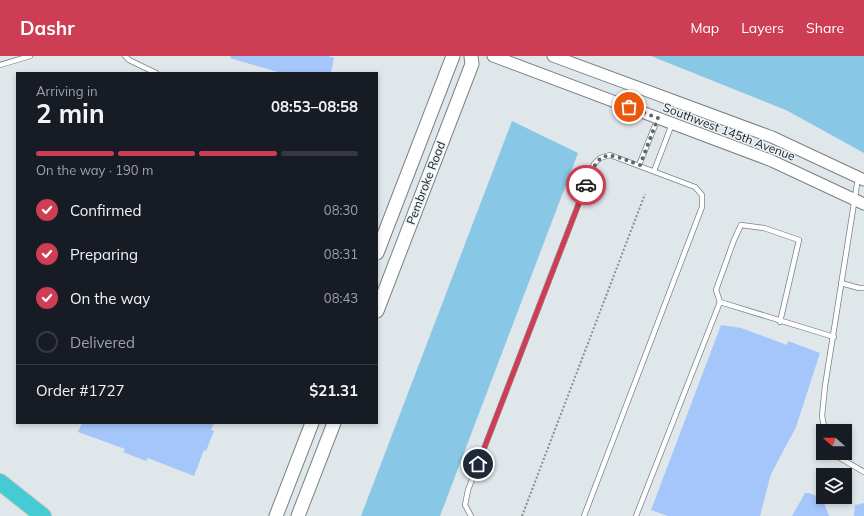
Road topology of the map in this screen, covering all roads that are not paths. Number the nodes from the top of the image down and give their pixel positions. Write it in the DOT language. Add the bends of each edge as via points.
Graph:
graph roads {
  1 [pos="30,56"];
  2 [pos="125,56"];
  3 [pos="454,56"];
  4 [pos="471,56"];
  5 [pos="493,56"];
  6 [pos="553,56"];
  7 [pos="0,66"];
  8 [pos="154,72"];
  9 [pos="658,118"];
  10 [pos="672,124"];
  11 [pos="640,165"];
  12 [pos="654,171"];
  13 [pos="861,179"];
  14 [pos="854,199"];
  15 [pos="864,204"];
  16 [pos="378,250"];
  17 [pos="841,283"];
  18 [pos="864,288"];
  19 [pos="720,302"];
  20 [pos="378,308"];
  21 [pos="780,322"];
  22 [pos="834,337"];
  23 [pos="312,424"];
  24 [pos="334,424"];
  25 [pos="824,424"];
  26 [pos="843,460"];
  27 [pos="864,472"];
  28 [pos="0,482"];
  29 [pos="43,516"];
  30 [pos="276,516"];
  31 [pos="298,516"];
  32 [pos="471,516"];
  33 [pos="584,516"];
  34 [pos="636,516"];
  1 -- 7 [label="lane"];
  2 -- 8 [label="lane"];
  3 -- 16 [label="main road, Pembroke Road"];
  4 -- 20 [label="main road, Pembroke Road" via="472,64"];
  5 -- 9 [label="street, Southwest 145th Avenue"];
  6 -- 13 [label="street, Southwest 145th Avenue" via="772,137"];
  9 -- 10 [label="street, Southwest 145th Avenue"];
  9 -- 11 [label="lane"];
  10 -- 12 [label="lane"];
  10 -- 14 [label="street, Southwest 145th Avenue" via="772,161"];
  11 -- 12 [label="lane"];
  11 -- 32 [label="lane" via="610,155 600,158 594,164 468,490 466,505"];
  12 -- 33 [label="lane" via="695,187 702,195 702,206"];
  13 -- 14 [label="lane"];
  14 -- 15 [label="street, Southwest 145th Avenue"];
  14 -- 17 [label="lane"];
  17 -- 18 [label="lane"];
  17 -- 22 [label="lane"];
  19 -- 21 [label="lane"];
  19 -- 21 [label="lane" via="716,290 741,225 764,228 799,240"];
  19 -- 34 [label="lane"];
  21 -- 22 [label="lane"];
  22 -- 25 [label="lane" via="823,408"];
  23 -- 30 [label="main road"];
  24 -- 31 [label="main road"];
  26 -- 27 [label="lane"];
  28 -- 29 [label="highway"];
}
